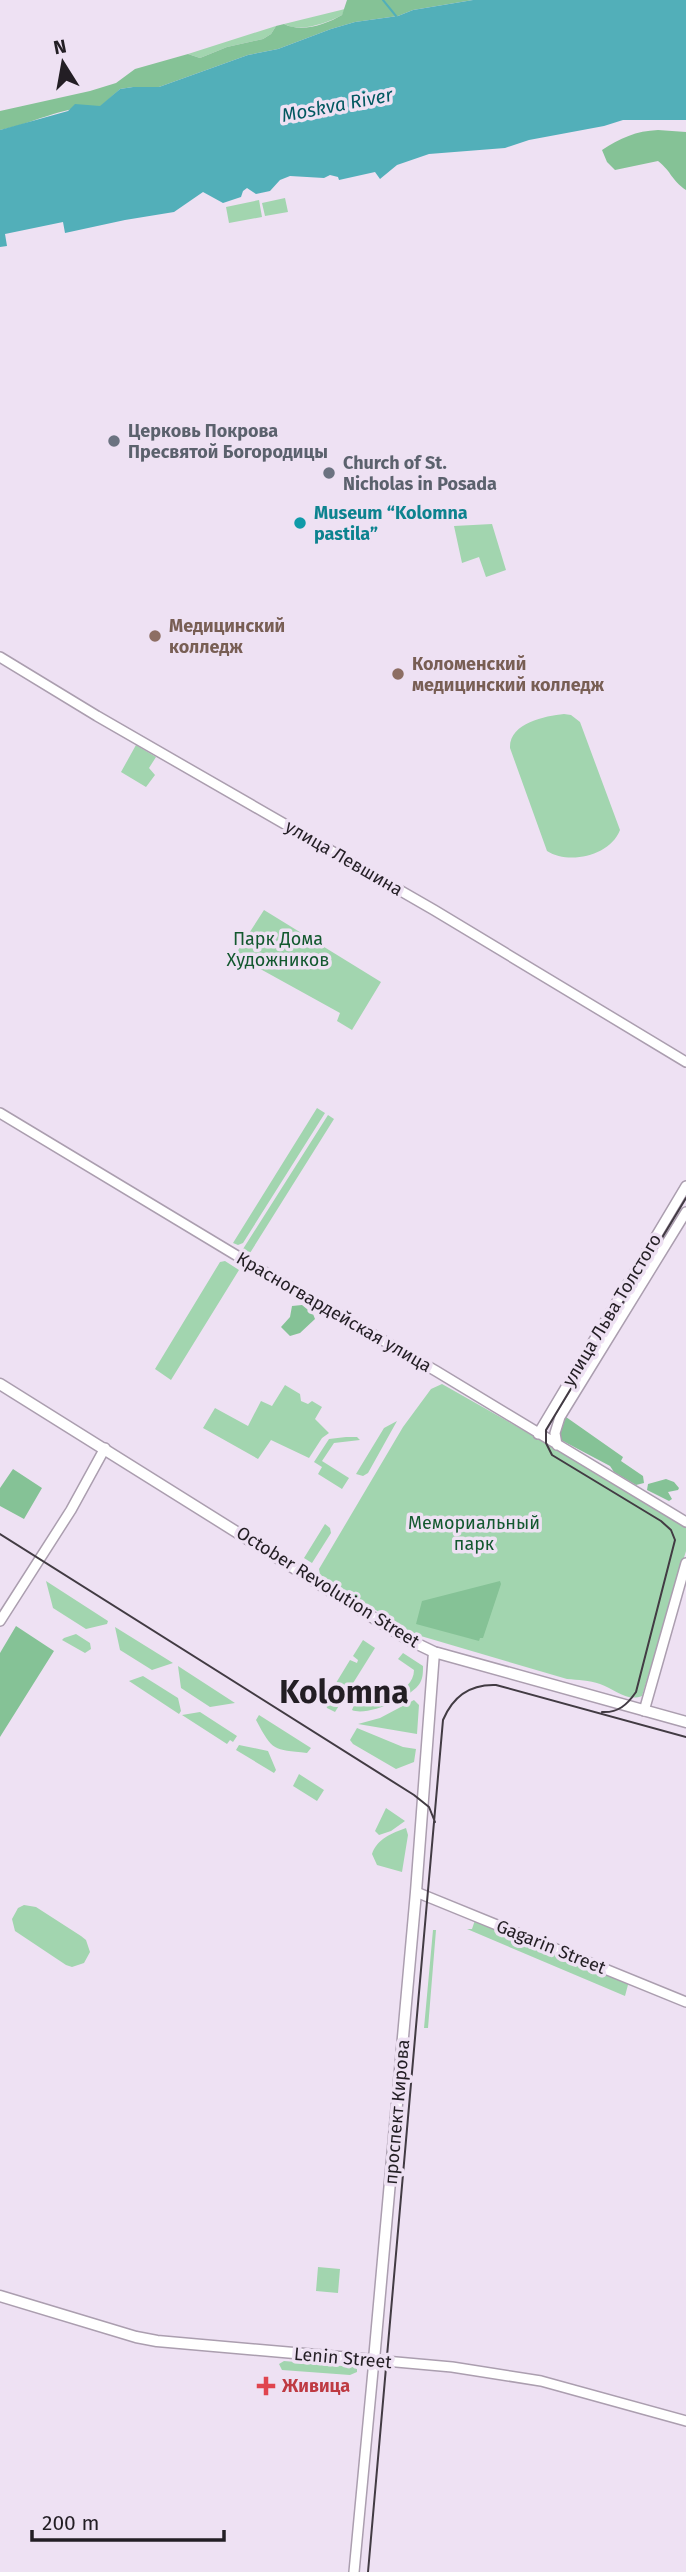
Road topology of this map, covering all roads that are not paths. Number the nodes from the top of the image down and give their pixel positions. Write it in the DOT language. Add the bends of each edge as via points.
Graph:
graph roads {
  1 [pos="0,657"];
  2 [pos="686,1062"];
  3 [pos="0,1114"];
  4 [pos="686,1186"];
  5 [pos="686,1212"];
  6 [pos="0,1384"];
  7 [pos="538,1434"];
  8 [pos="557,1445"];
  9 [pos="105,1448"];
  10 [pos="686,1522"];
  11 [pos="686,1563"];
  12 [pos="0,1621"];
  13 [pos="434,1652"];
  14 [pos="644,1711"];
  15 [pos="686,1722"];
  16 [pos="416,1892"];
  17 [pos="686,2002"];
  18 [pos="0,2296"];
  19 [pos="374,2360"];
  20 [pos="686,2421"];
  21 [pos="354,2572"];
  1 -- 2 [label="street, улица Левшина"];
  3 -- 7 [label="street, Красногвардейская улица"];
  4 -- 7 [label="street, улица Льва Толстого"];
  5 -- 8 [label="street, улица Льва Толстого" via="560,1417"];
  6 -- 9 [label="main road, October Revolution Street"];
  7 -- 8 [label="street, Красногвардейская улица"];
  8 -- 10 [label="street, Красногвардейская улица"];
  9 -- 12 [label="street"];
  9 -- 13 [label="main road, October Revolution Street"];
  11 -- 14 [label="street"];
  13 -- 14 [label="main road, October Revolution Street"];
  13 -- 16 [label="main road, проспект Кирова"];
  14 -- 15 [label="main road, October Revolution Street"];
  16 -- 17 [label="street, Gagarin Street"];
  16 -- 19 [label="main road, проспект Кирова"];
  18 -- 19 [label="main road, Lenin Street" via="158,2341"];
  19 -- 20 [label="street, Lenin Street" via="541,2381"];
  19 -- 21 [label="street, проспект Кирова"];
}
